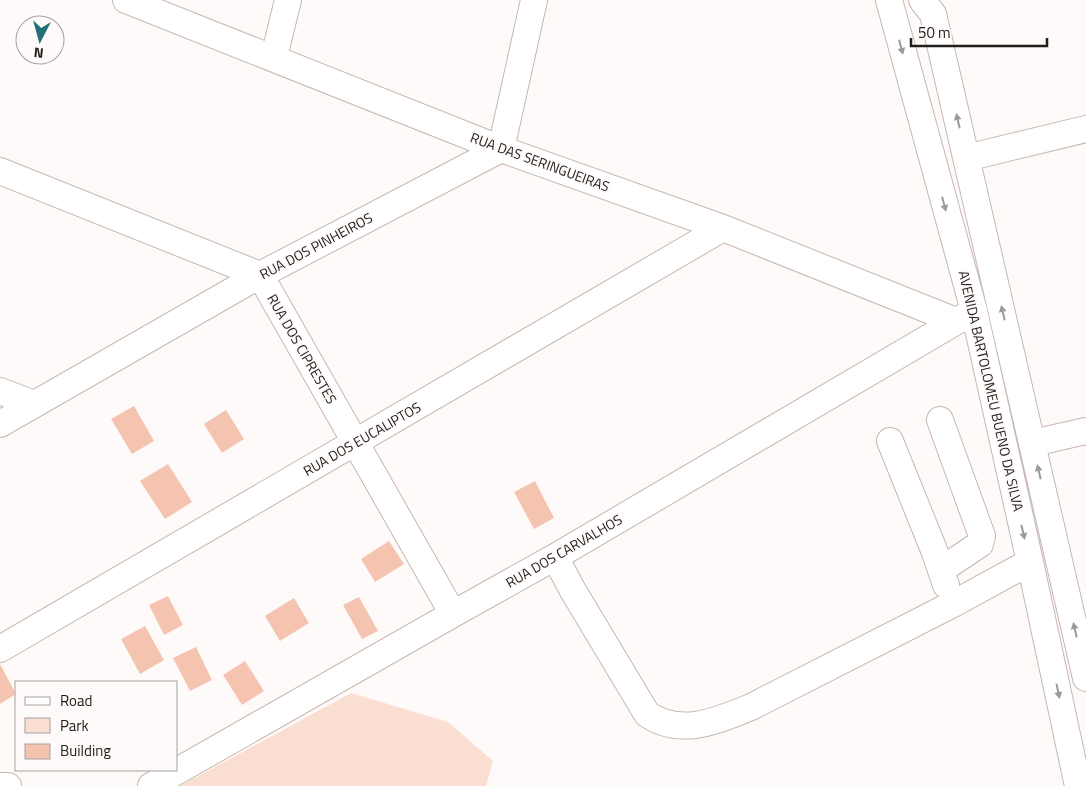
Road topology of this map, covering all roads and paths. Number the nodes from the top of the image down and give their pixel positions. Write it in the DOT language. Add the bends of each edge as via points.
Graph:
graph roads {
  1 [pos="126,0"];
  2 [pos="288,0"];
  3 [pos="534,0"];
  4 [pos="888,0"];
  5 [pos="922,0"];
  6 [pos="274,57"];
  7 [pos="1086,129"];
  8 [pos="501,149"];
  9 [pos="966,158"];
  10 [pos="0,171"];
  11 [pos="723,228"];
  12 [pos="260,275"];
  13 [pos="965,316"];
  14 [pos="0,391"];
  15 [pos="34,404"];
  16 [pos="940,420"];
  17 [pos="0,424"];
  18 [pos="1086,431"];
  19 [pos="890,441"];
  20 [pos="1033,442"];
  21 [pos="355,443"];
  22 [pos="555,557"];
  23 [pos="1030,562"];
  24 [pos="941,570"];
  25 [pos="952,604"];
  26 [pos="453,614"];
  27 [pos="0,649"];
  28 [pos="1086,678"];
  29 [pos="177,771"];
  30 [pos="178,771"];
  31 [pos="0,786"];
  32 [pos="8,786"];
  33 [pos="151,786"];
  34 [pos="1078,786"];
  1 -- 6 [label="street, RUA DAS SERINGUEIRAS"];
  2 -- 6 [label="street"];
  3 -- 8 [label="street"];
  4 -- 13 [label="street, AVENIDA BARTOLOMEU BUENO DA SILVA, one-way"];
  9 -- 5 [label="street, AVENIDA BARTOLOMEU BUENO DA SILVA, one-way" via="933,14"];
  6 -- 8 [label="street, RUA DAS SERINGUEIRAS"];
  7 -- 9 [label="street"];
  8 -- 11 [label="street, RUA DAS SERINGUEIRAS"];
  8 -- 12 [label="street, RUA DOS PINHEIROS"];
  20 -- 9 [label="street, AVENIDA BARTOLOMEU BUENO DA SILVA, one-way"];
  10 -- 12 [label="street"];
  11 -- 13 [label="street, RUA DAS SERINGUEIRAS"];
  11 -- 21 [label="street, RUA DOS EUCALIPTOS"];
  12 -- 15 [label="street, RUA DOS PINHEIROS"];
  12 -- 21 [label="street, RUA DOS CIPRESTES"];
  13 -- 22 [label="street, RUA DOS CARVALHOS"];
  13 -- 23 [label="street, AVENIDA BARTOLOMEU BUENO DA SILVA, one-way"];
  14 -- 15 [label="street"];
  15 -- 17 [label="street, RUA DOS PINHEIROS"];
  16 -- 24 [label="street" via="982,536 980,544"];
  18 -- 20 [label="street"];
  19 -- 24 [label="street"];
  28 -- 20 [label="street, AVENIDA BARTOLOMEU BUENO DA SILVA, one-way"];
  21 -- 26 [label="street, RUA DOS CIPRESTES"];
  21 -- 27 [label="street, RUA DOS EUCALIPTOS"];
  22 -- 25 [label="street" via="647,714 659,722 677,726 723,718 751,707"];
  22 -- 26 [label="street, RUA DOS CARVALHOS"];
  23 -- 25 [label="street"];
  23 -- 34 [label="street, AVENIDA BARTOLOMEU BUENO DA SILVA, one-way"];
  24 -- 25 [label="street"];
  26 -- 30 [label="street, RUA DOS CARVALHOS"];
  29 -- 33 [label="street, RUA DOS CARVALHOS"];
  31 -- 32 [label="street"];
}
